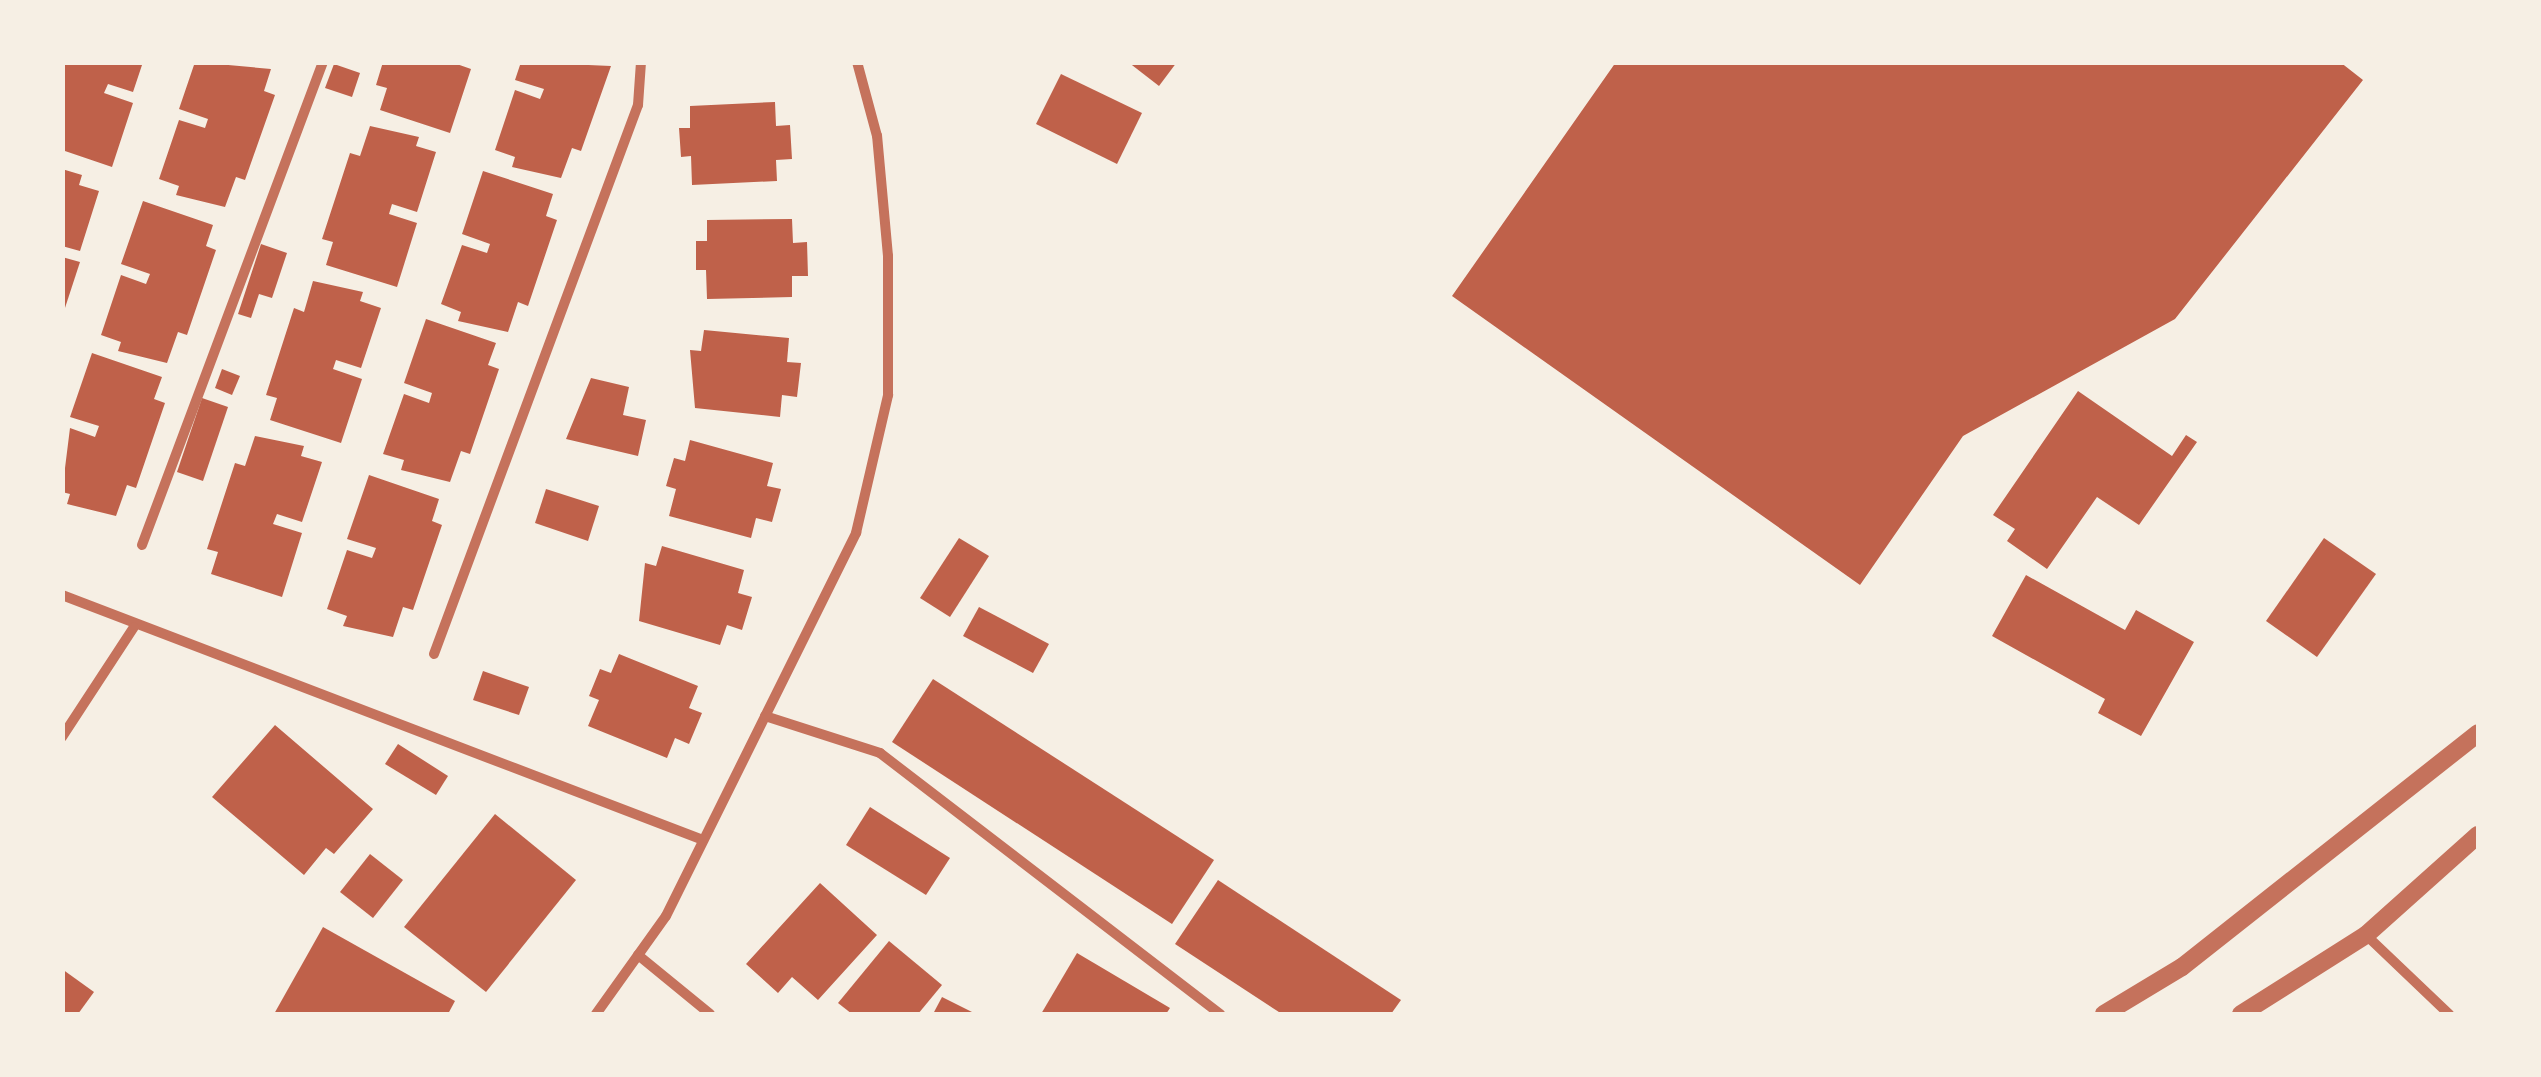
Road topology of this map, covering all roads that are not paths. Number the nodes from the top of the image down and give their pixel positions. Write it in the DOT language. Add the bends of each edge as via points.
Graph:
graph roads {
  1 [pos="323,62"];
  2 [pos="640,62"];
  3 [pos="858,62"];
  4 [pos="142,545"];
  5 [pos="62,595"];
  6 [pos="134,627"];
  7 [pos="434,654"];
  8 [pos="764,716"];
  9 [pos="2478,734"];
  10 [pos="62,736"];
  11 [pos="2478,835"];
  12 [pos="703,840"];
  13 [pos="2366,934"];
  14 [pos="638,955"];
  15 [pos="596,1014"];
  16 [pos="710,1014"];
  17 [pos="1220,1014"];
  18 [pos="2104,1014"];
  19 [pos="2241,1014"];
  20 [pos="2449,1014"];
  1 -- 4 [label="street"];
  2 -- 7 [label="street" via="638,105"];
  3 -- 8 [label="street" via="877,136 888,256 888,395 856,533"];
  5 -- 6 [label="street"];
  6 -- 10 [label="street"];
  6 -- 12 [label="street"];
  8 -- 12 [label="street"];
  8 -- 17 [label="street" via="880,753"];
  9 -- 18 [label="street" via="2182,967"];
  11 -- 13 [label="street"];
  12 -- 14 [label="street"];
  13 -- 19 [label="street"];
  13 -- 20 [label="street"];
  14 -- 15 [label="street"];
  14 -- 16 [label="street"];
}
